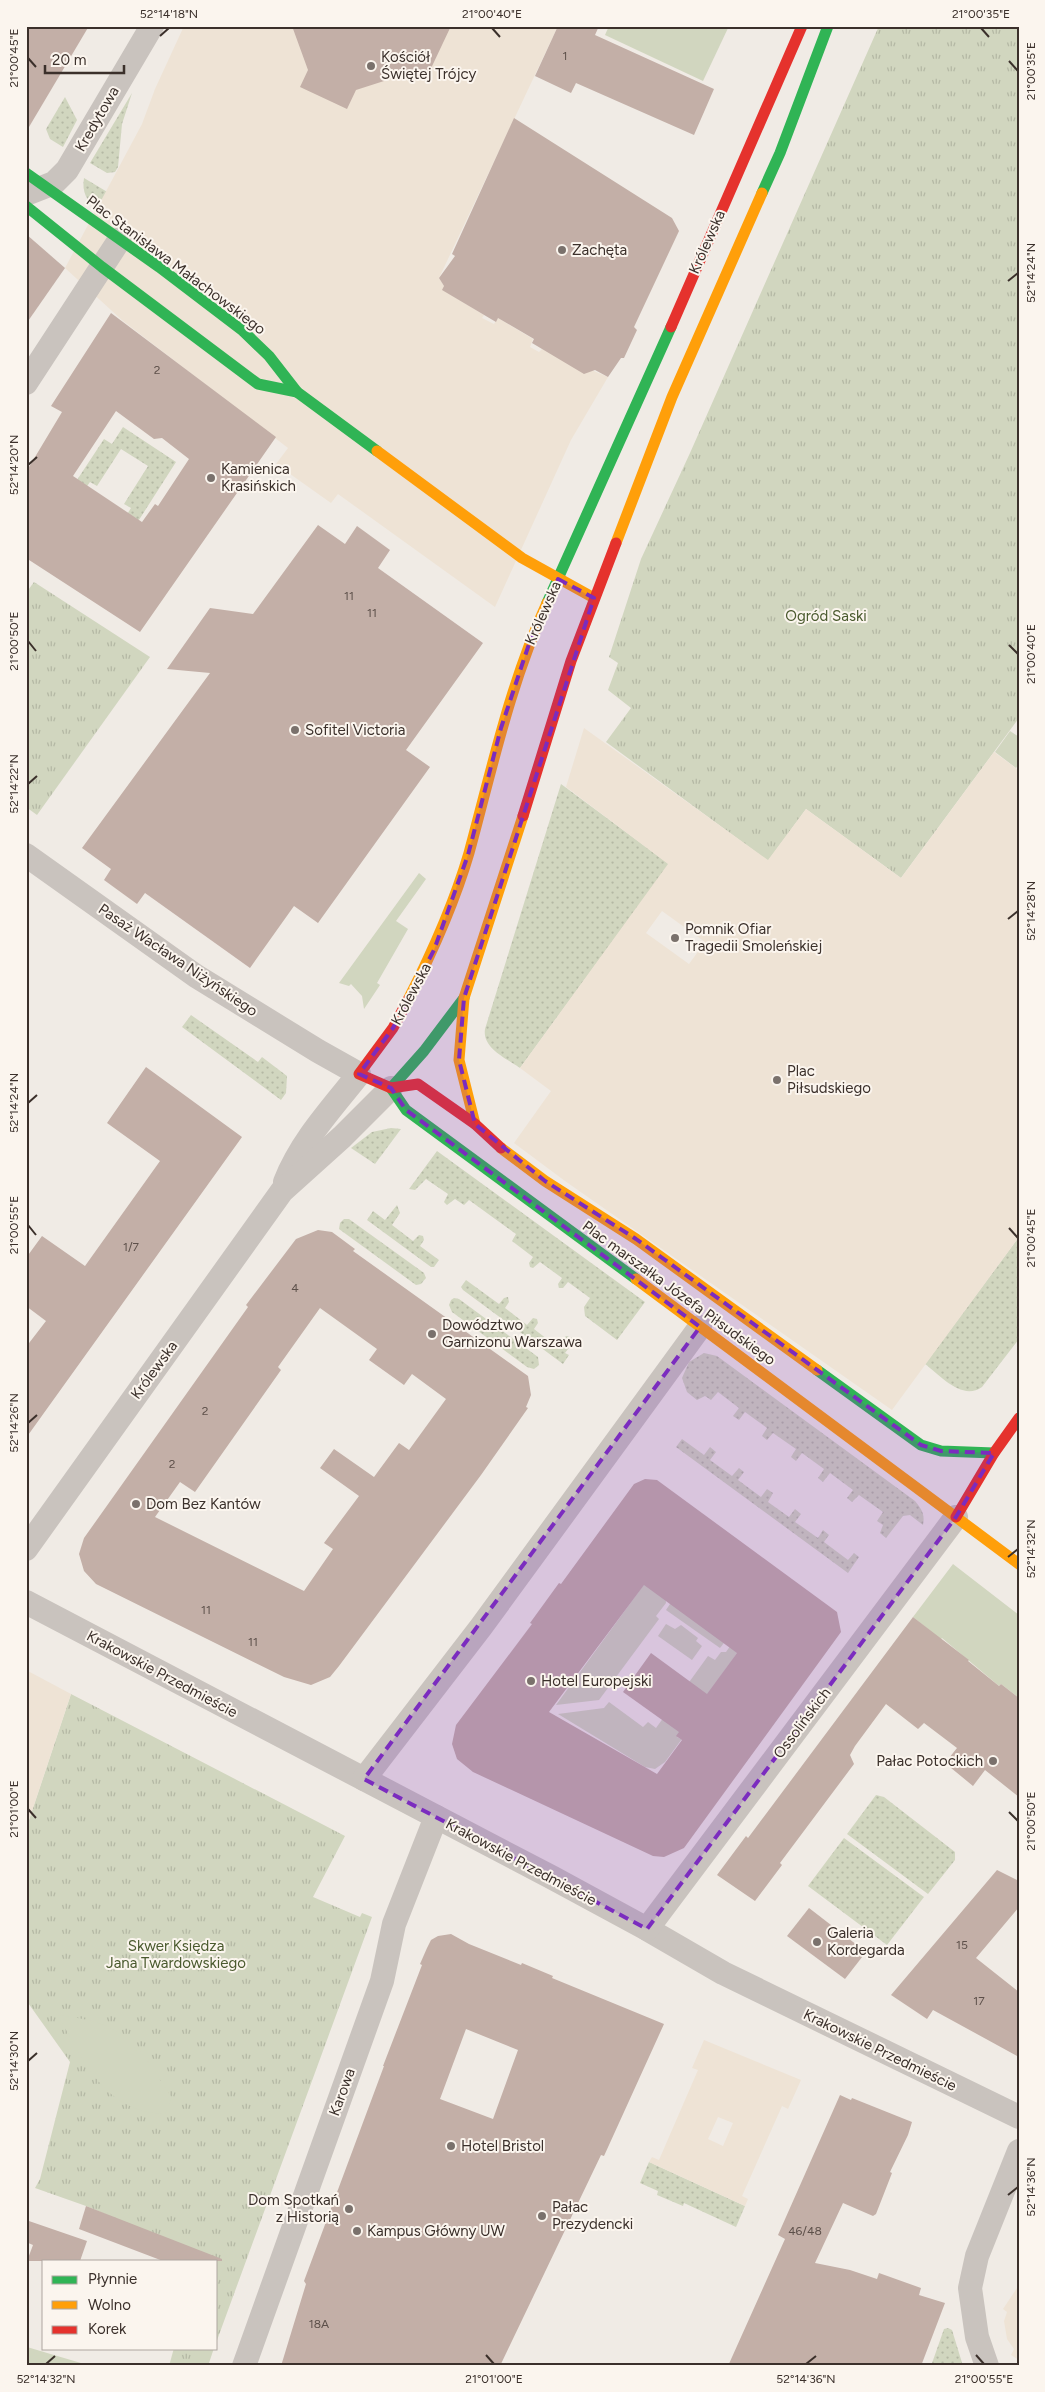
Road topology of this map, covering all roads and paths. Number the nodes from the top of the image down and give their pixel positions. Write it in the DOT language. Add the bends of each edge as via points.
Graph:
graph roads {
  1 [pos="152,26"];
  2 [pos="802,26"];
  3 [pos="828,26"];
  4 [pos="26,173"];
  5 [pos="36,191"];
  6 [pos="26,206"];
  7 [pos="120,239"];
  8 [pos="102,267"];
  9 [pos="26,383"];
  10 [pos="297,392"];
  11 [pos="558,579"];
  12 [pos="594,598"];
  13 [pos="26,856"];
  14 [pos="464,998"];
  15 [pos="359,1074"];
  16 [pos="391,1088"];
  17 [pos="475,1124"];
  18 [pos="282,1191"];
  19 [pos="700,1327"];
  20 [pos="1019,1418"];
  21 [pos="994,1453"];
  22 [pos="956,1517"];
  23 [pos="26,1549"];
  24 [pos="1019,1564"];
  25 [pos="26,1602"];
  26 [pos="364,1779"];
  27 [pos="436,1817"];
  28 [pos="647,1929"];
  29 [pos="1019,2116"];
  30 [pos="1019,2152"];
  31 [pos="244,2366"];
  32 [pos="987,2366"];
  1 -- 5 [label="street, Kredytowa" via="72,162 61,177"];
  2 -- 11 [label="street, Królewska"];
  3 -- 12 [label="street, Królewska" via="780,152 672,397"];
  4 -- 5 [label="street, Plac Stanisława Małachowskiego"];
  5 -- 7 [label="street, Plac Stanisława Małachowskiego"];
  6 -- 8 [label="street, Plac Stanisława Małachowskiego"];
  7 -- 8 [label="street"];
  7 -- 10 [label="street, Plac Stanisława Małachowskiego" via="257,343"];
  8 -- 9 [label="street"];
  8 -- 10 [label="street, Plac Stanisława Małachowskiego" via="258,384"];
  10 -- 11 [label="street, Plac Stanisława Małachowskiego" via="505,546"];
  11 -- 12 [label="street, Plac Stanisława Małachowskiego"];
  11 -- 15 [label="street, Królewska" via="531,638 502,728 468,855 434,950 393,1028"];
  12 -- 14 [label="street, Królewska"];
  13 -- 15 [label="street, Pasaż Wacława Niżyńskiego" via="196,976"];
  14 -- 16 [label="street"];
  14 -- 17 [label="street" via="459,1060"];
  15 -- 16 [label="street"];
  15 -- 18 [label="street, Królewska" via="309,1138 292,1164"];
  16 -- 17 [label="street, Plac marszałka Józefa Piłsudskiego" via="418,1084"];
  16 -- 18 [label="street, Królewska"];
  16 -- 19 [label="street, Plac marszałka Józefa Piłsudskiego" via="406,1110"];
  17 -- 21 [label="street, Plac marszałka Józefa Piłsudskiego" via="508,1155 636,1239 921,1445 941,1451"];
  18 -- 23 [label="street, Królewska"];
  19 -- 22 [label="street, Plac marszałka Józefa Piłsudskiego"];
  19 -- 26 [label="street" via="481,1627"];
  20 -- 21 [label="street"];
  21 -- 22 [label="street"];
  22 -- 24 [label="street, Plac marszałka Józefa Piłsudskiego"];
  22 -- 28 [label="street, Ossolińskich"];
  25 -- 26 [label="street, Krakowskie Przedmieście"];
  26 -- 27 [label="street, Krakowskie Przedmieście"];
  27 -- 28 [label="street, Krakowskie Przedmieście"];
  27 -- 31 [label="street, Karowa" via="394,1924 382,1981"];
  28 -- 29 [label="street, Krakowskie Przedmieście" via="723,1973"];
  30 -- 32 [label="street" via="977,2256 970,2288 977,2337"];
}
